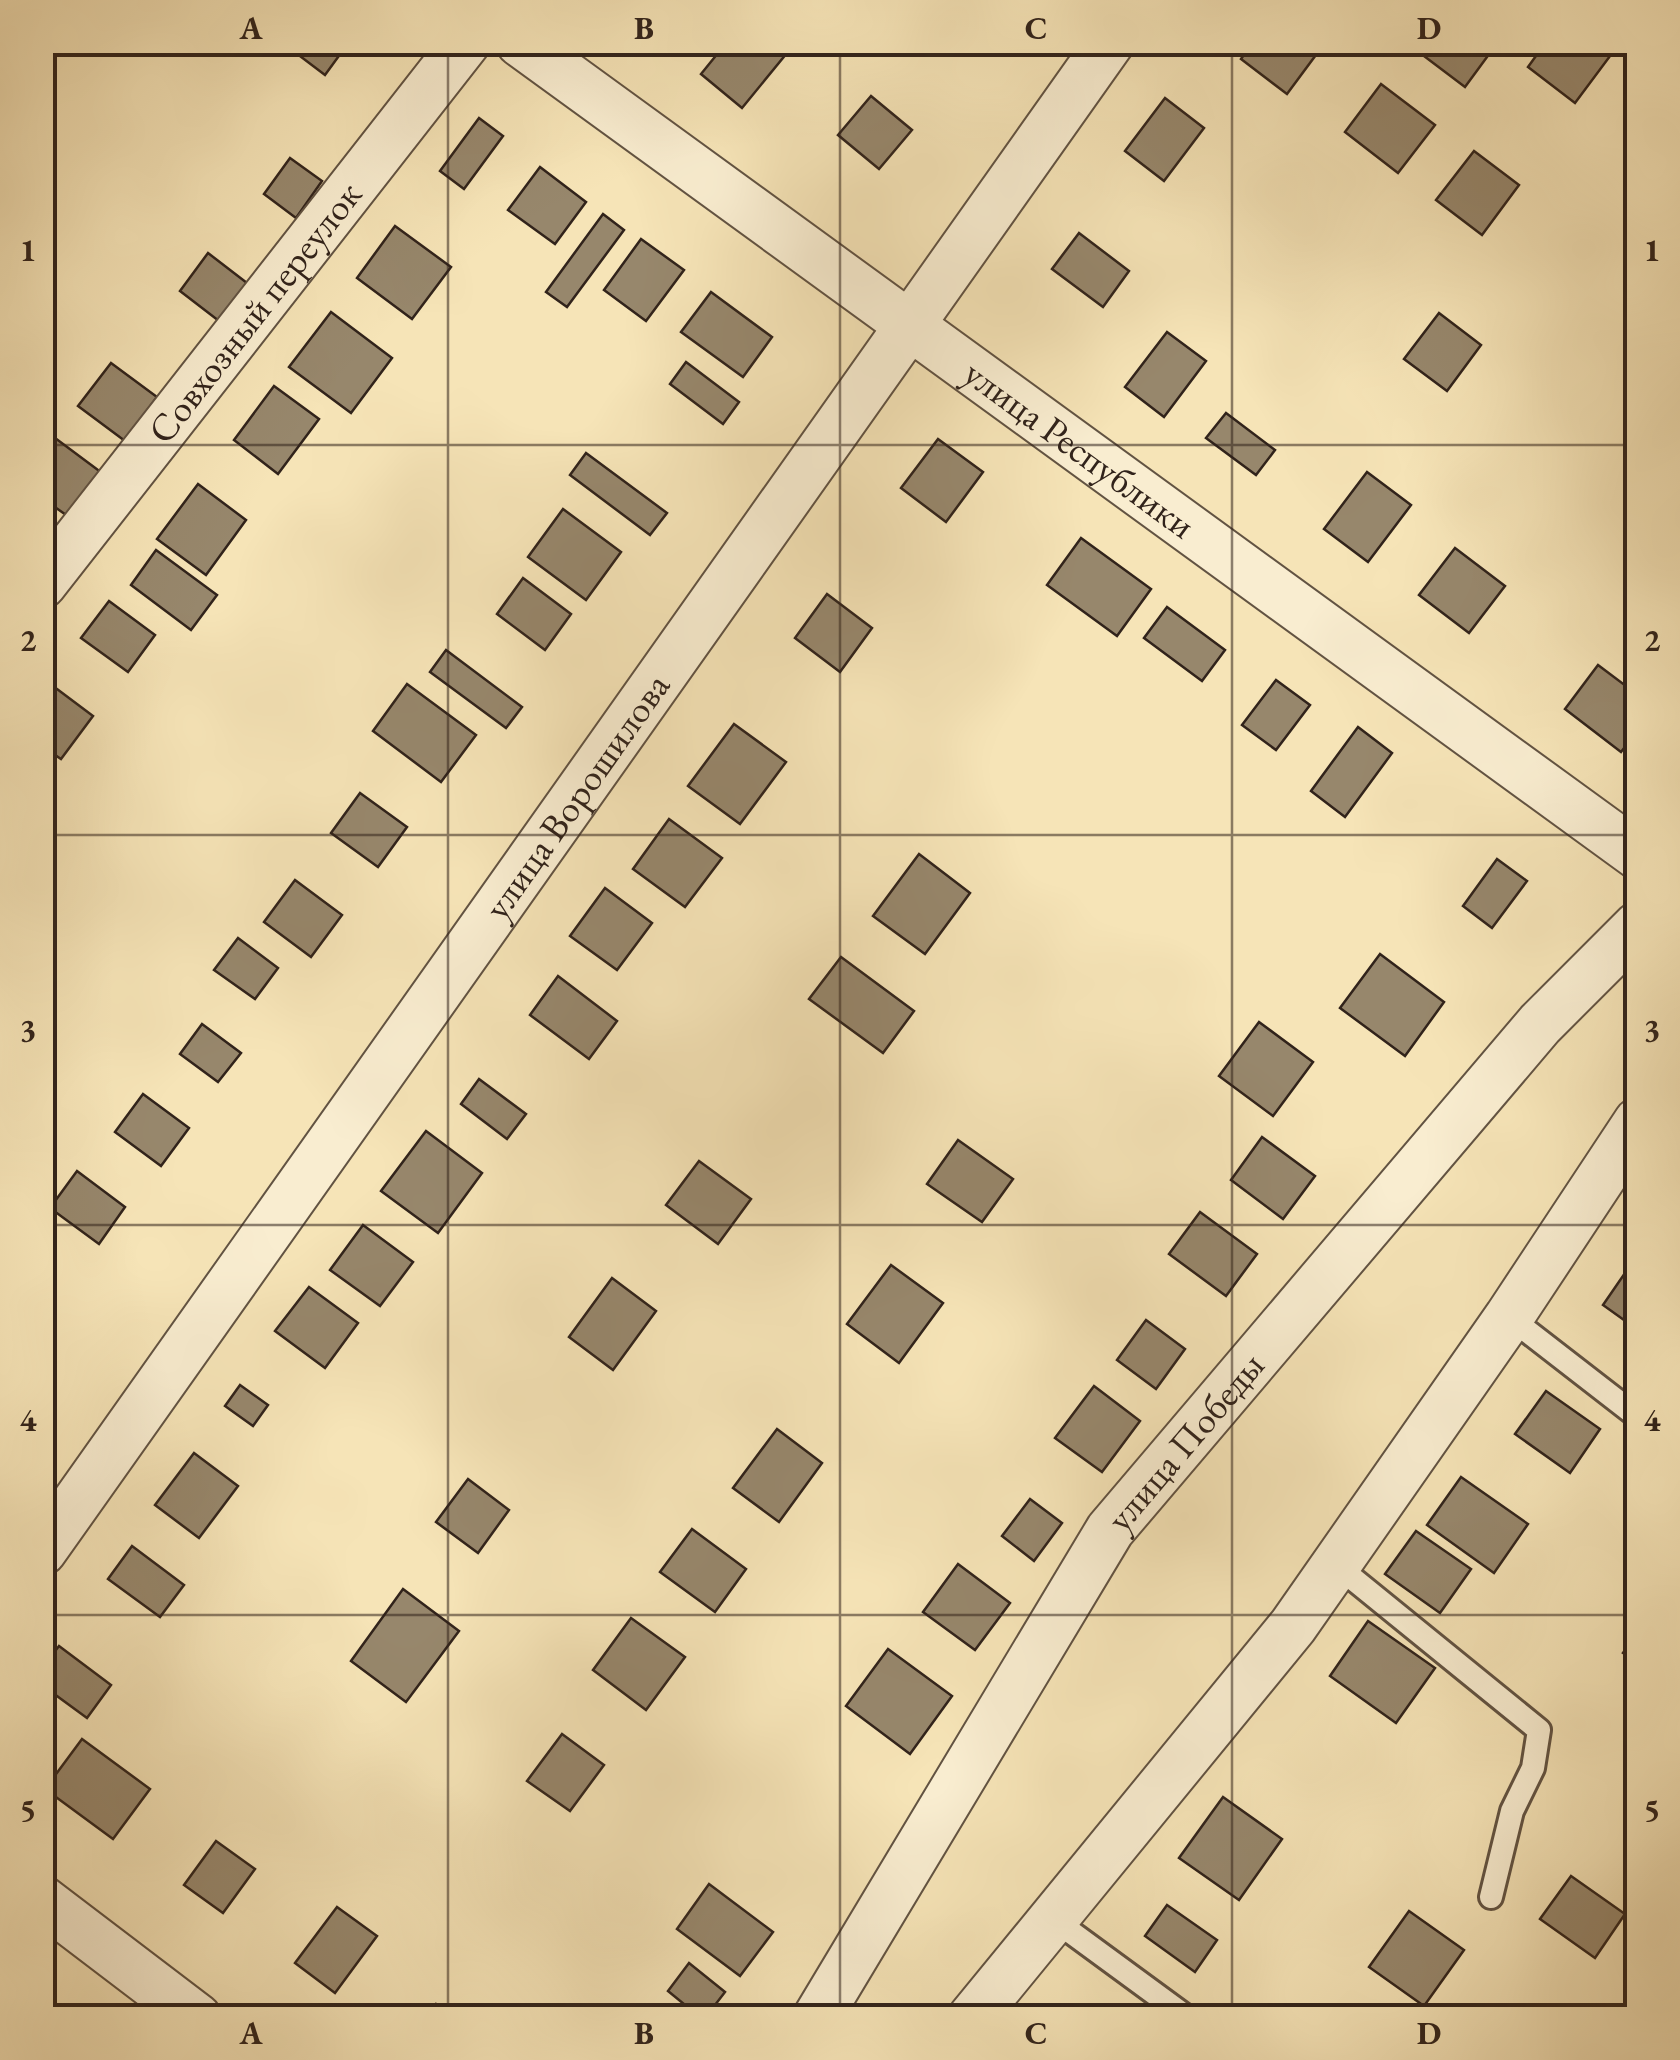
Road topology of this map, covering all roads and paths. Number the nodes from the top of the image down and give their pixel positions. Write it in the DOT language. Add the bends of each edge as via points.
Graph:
graph roads {
  1 [pos="466,42"];
  2 [pos="520,42"];
  3 [pos="1110,42"];
  4 [pos="909,327"];
  5 [pos="42,584"];
  6 [pos="1638,856"];
  7 [pos="1638,926"];
  8 [pos="1638,1122"];
  9 [pos="1509,1318"];
  10 [pos="1638,1417"];
  11 [pos="42,1551"];
  12 [pos="1336,1565"];
  13 [pos="1491,1897"];
  14 [pos="42,1900"];
  15 [pos="1053,1919"];
  16 [pos="197,2018"];
  17 [pos="817,2018"];
  18 [pos="972,2018"];
  19 [pos="1188,2018"];
  1 -- 5 [label="street, Совхозный переулок"];
  2 -- 4 [label="street, улица Республики"];
  3 -- 4 [label="street, улица Ворошилова"];
  4 -- 6 [label="street, улица Республики"];
  4 -- 11 [label="street, улица Ворошилова"];
  7 -- 17 [label="street, улица Победы" via="1540,1024 1110,1530"];
  8 -- 9 [label="street"];
  9 -- 10 [label="lane"];
  9 -- 12 [label="street"];
  12 -- 13 [label="lane" via="1539,1730"];
  12 -- 15 [label="street"];
  14 -- 16 [label="street"];
  15 -- 18 [label="street"];
  15 -- 19 [label="lane"];
}
